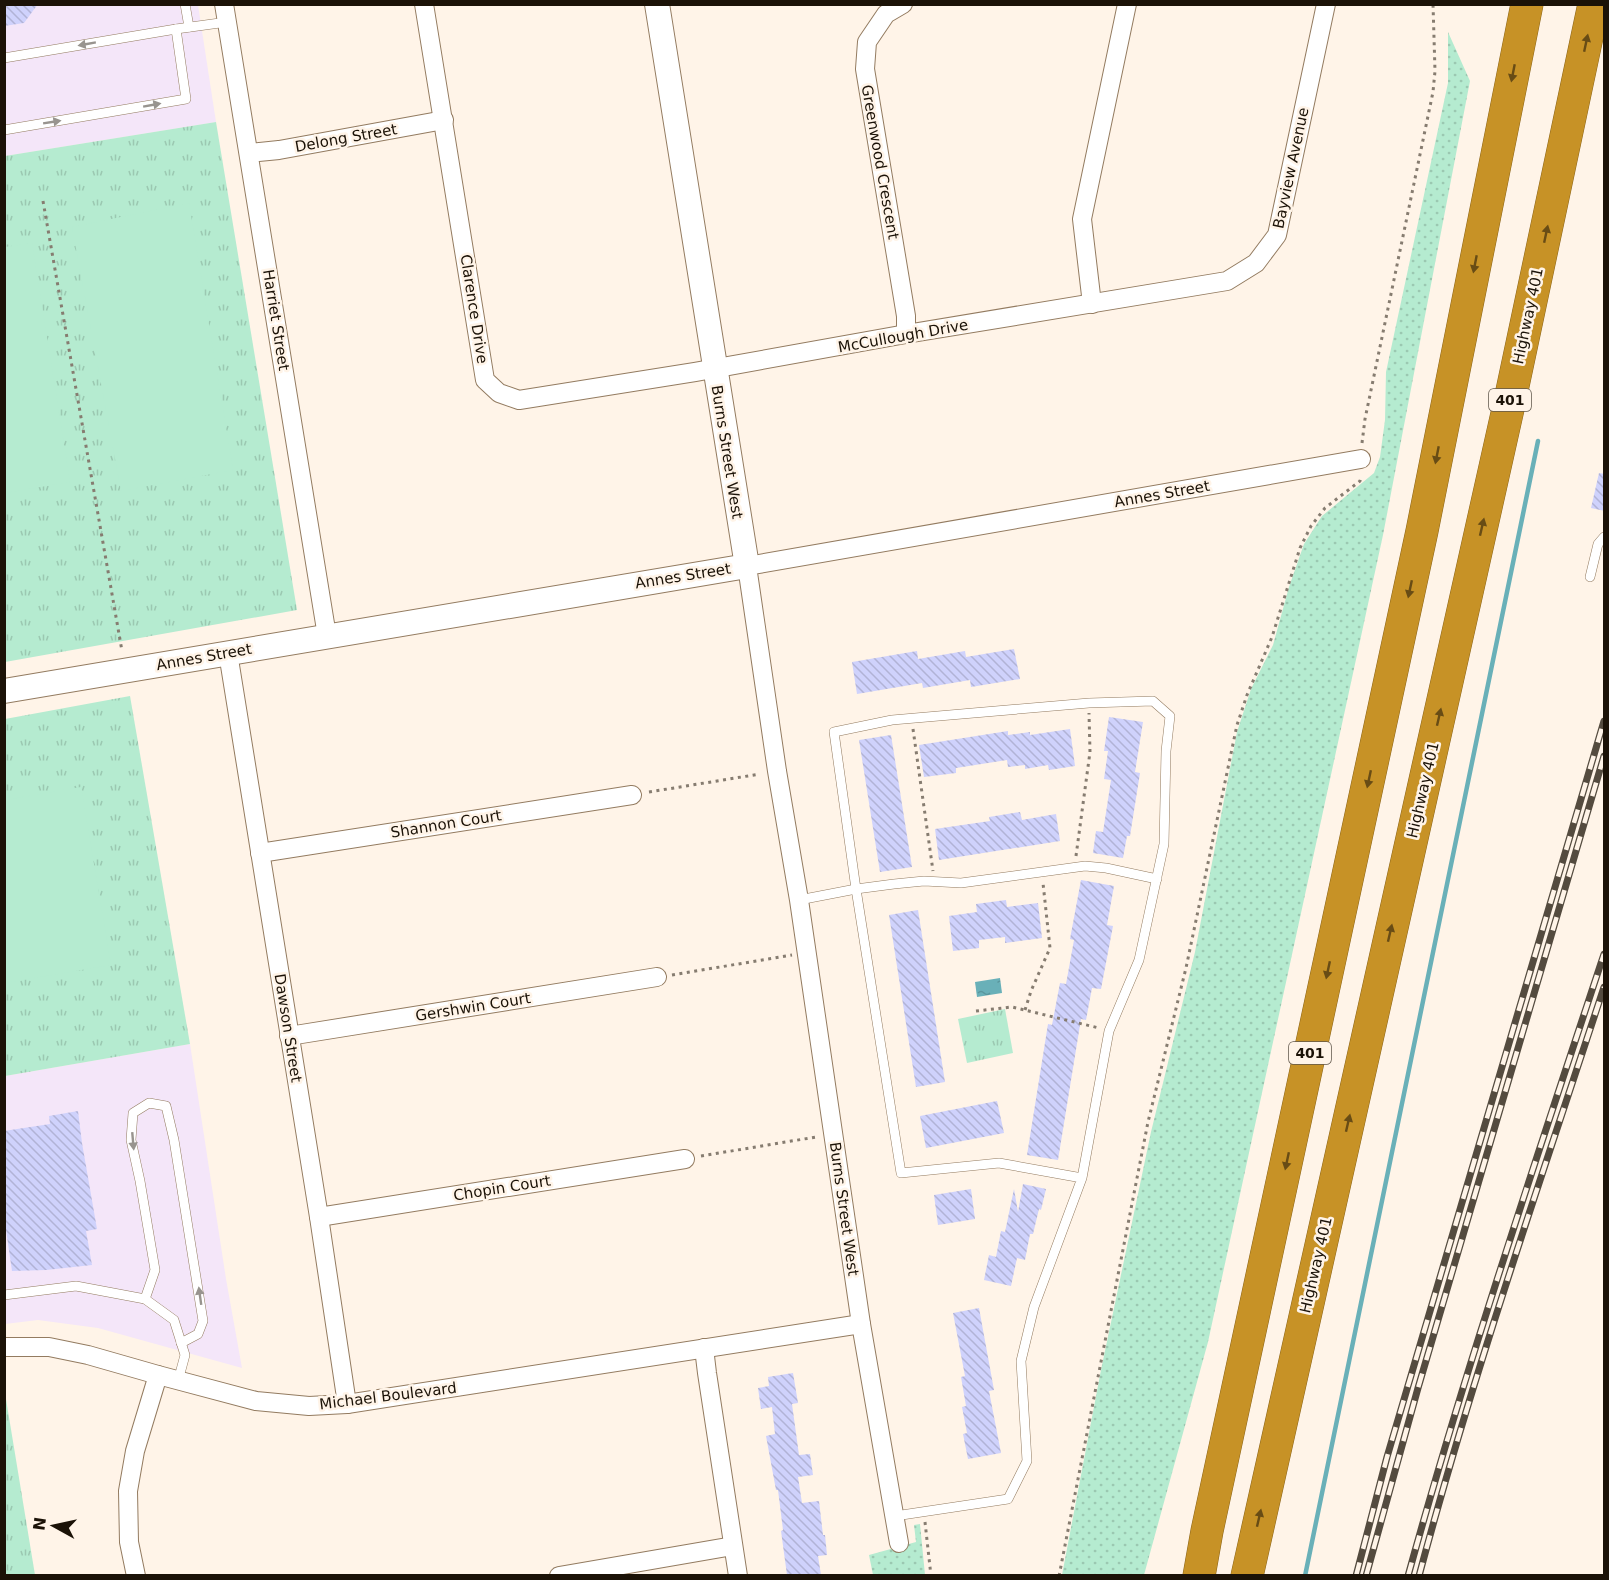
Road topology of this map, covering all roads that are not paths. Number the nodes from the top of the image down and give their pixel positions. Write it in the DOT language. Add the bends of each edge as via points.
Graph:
graph roads {
  1 [pos="185,4"];
  2 [pos="424,4"];
  3 [pos="657,4"];
  4 [pos="903,4"];
  5 [pos="1127,4"];
  6 [pos="1326,4"];
  7 [pos="1594,4"];
  8 [pos="1526,8"];
  9 [pos="226,13"];
  10 [pos="189,27"];
  11 [pos="176,29"];
  12 [pos="4,58"];
  13 [pos="444,120"];
  14 [pos="7,129"];
  15 [pos="249,153"];
  16 [pos="1092,304"];
  17 [pos="906,334"];
  18 [pos="714,368"];
  19 [pos="1361,459"];
  20 [pos="1605,537"];
  21 [pos="747,566"];
  22 [pos="1590,577"];
  23 [pos="327,636"];
  24 [pos="228,653"];
  25 [pos="4,691"];
  26 [pos="632,795"];
  27 [pos="260,853"];
  28 [pos="1156,879"];
  29 [pos="856,889"];
  30 [pos="799,900"];
  31 [pos="657,977"];
  32 [pos="290,1036"];
  33 [pos="685,1159"];
  34 [pos="1082,1178"];
  35 [pos="319,1217"];
  36 [pos="4,1295"];
  37 [pos="144,1299"];
  38 [pos="861,1324"];
  39 [pos="181,1343"];
  40 [pos="4,1347"];
  41 [pos="704,1348"];
  42 [pos="158,1375"];
  43 [pos="178,1381"];
  44 [pos="347,1404"];
  45 [pos="895,1516"];
  46 [pos="899,1543"];
  47 [pos="733,1546"];
  48 [pos="136,1575"];
  49 [pos="560,1575"];
  50 [pos="738,1575"];
  51 [pos="1199,1575"];
  52 [pos="1247,1575"];
  1 -- 10 [label="lane"];
  2 -- 13 [label="street, Clarence Drive"];
  3 -- 18 [label="street, Burns Street West"];
  4 -- 17 [label="street, Greenwood Crescent" via="886,14 867,42 865,69"];
  5 -- 16 [label="street" via="1082,219"];
  6 -- 16 [label="street, Bayview Avenue" via="1277,235 1256,263 1227,281"];
  52 -- 7 [label="highway, Highway 401 / 401, one-way" via="1508,412"];
  8 -- 51 [label="highway, 401, one-way" via="1422,531"];
  9 -- 10 [label="lane"];
  9 -- 15 [label="street, Harriet Street"];
  10 -- 11 [label="lane"];
  11 -- 12 [label="lane, one-way"];
  14 -- 11 [label="lane, one-way" via="186,99"];
  13 -- 15 [label="street, Delong Street"];
  13 -- 18 [label="street, Clarence Drive" via="485,380 500,393 519,400"];
  15 -- 23 [label="street, Harriet Street"];
  16 -- 17 [label="street, McCullough Drive"];
  17 -- 18 [label="street, McCullough Drive"];
  18 -- 21 [label="street, Burns Street West"];
  19 -- 21 [label="street, Annes Street"];
  20 -- 22 [label="lane" via="1598,544"];
  21 -- 23 [label="street, Annes Street"];
  21 -- 30 [label="street, Burns Street West"];
  23 -- 24 [label="street, Annes Street"];
  24 -- 25 [label="street, Annes Street"];
  24 -- 27 [label="street, Dawson Street"];
  26 -- 27 [label="street, Shannon Court"];
  27 -- 32 [label="street, Dawson Street"];
  28 -- 29 [label="lane" via="1085,866 962,883"];
  28 -- 29 [label="lane" via="1164,844 1170,716 1153,701 1089,703 891,720 834,732"];
  28 -- 34 [label="lane" via="1139,960 1109,1031"];
  29 -- 30 [label="lane"];
  29 -- 34 [label="lane" via="901,1173 999,1163"];
  30 -- 38 [label="street, Burns Street West"];
  31 -- 32 [label="street, Gershwin Court"];
  32 -- 35 [label="street, Dawson Street"];
  33 -- 35 [label="street, Chopin Court"];
  34 -- 45 [label="lane" via="1034,1306 1021,1361 1027,1461 1008,1499"];
  35 -- 44 [label="street, Dawson Street"];
  36 -- 37 [label="lane" via="76,1286"];
  37 -- 39 [label="lane" via="174,1320"];
  39 -- 37 [label="lane, one-way" via="198,1334 203,1321 166,1106 149,1103 133,1113 131,1140 155,1270"];
  38 -- 41 [label="street, Michael Boulevard"];
  38 -- 45 [label="street, Burns Street West"];
  39 -- 43 [label="lane" via="185,1354"];
  40 -- 42 [label="street, Michael Boulevard" via="49,1347"];
  41 -- 44 [label="street, Michael Boulevard"];
  41 -- 47 [label="street"];
  42 -- 43 [label="street, Michael Boulevard"];
  42 -- 48 [label="street" via="135,1451 128,1491 129,1542"];
  43 -- 44 [label="street, Michael Boulevard" via="256,1401 309,1406"];
  45 -- 46 [label="street, Burns Street West"];
  47 -- 49 [label="street"];
  47 -- 50 [label="street"];
}
